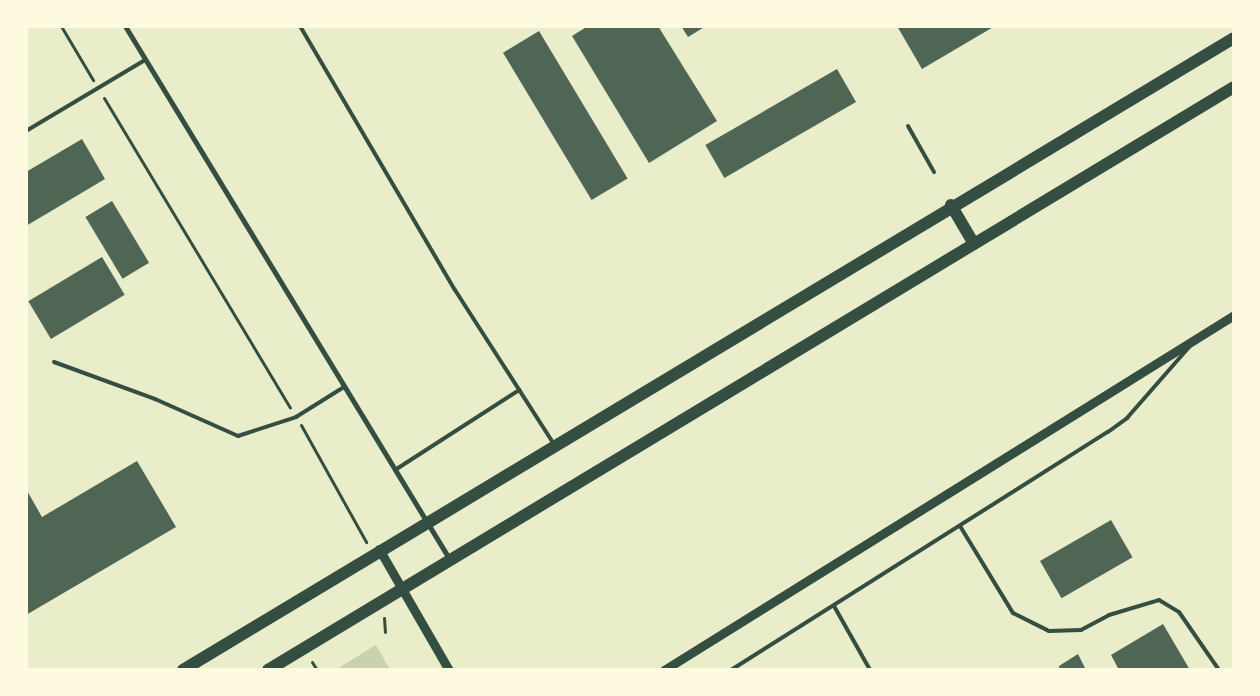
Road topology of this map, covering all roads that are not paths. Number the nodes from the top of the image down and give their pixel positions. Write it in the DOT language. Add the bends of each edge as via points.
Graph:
graph roads {
  1 [pos="125,26"];
  2 [pos="300,26"];
  3 [pos="1234,38"];
  4 [pos="145,60"];
  5 [pos="1234,88"];
  6 [pos="908,126"];
  7 [pos="26,131"];
  8 [pos="934,172"];
  9 [pos="952,205"];
  10 [pos="974,244"];
  11 [pos="1234,315"];
  12 [pos="1197,338"];
  13 [pos="54,362"];
  14 [pos="344,387"];
  15 [pos="519,390"];
  16 [pos="554,444"];
  17 [pos="395,470"];
  18 [pos="426,521"];
  19 [pos="960,526"];
  20 [pos="375,552"];
  21 [pos="450,560"];
  22 [pos="402,589"];
  23 [pos="834,606"];
  24 [pos="183,670"];
  25 [pos="268,670"];
  26 [pos="449,670"];
  27 [pos="664,670"];
  28 [pos="731,670"];
  29 [pos="870,670"];
  30 [pos="1219,670"];
  1 -- 4 [label="street"];
  2 -- 15 [label="lane"];
  3 -- 9 [label="main road"];
  4 -- 7 [label="lane"];
  4 -- 14 [label="street"];
  5 -- 10 [label="main road"];
  6 -- 8 [label="lane"];
  9 -- 10 [label="main road"];
  9 -- 16 [label="main road"];
  10 -- 21 [label="main road"];
  11 -- 12 [label="street"];
  12 -- 19 [label="lane" via="1127,418"];
  12 -- 27 [label="street"];
  13 -- 14 [label="lane" via="155,399 238,436 296,417"];
  14 -- 17 [label="street"];
  15 -- 16 [label="lane"];
  15 -- 17 [label="lane"];
  16 -- 18 [label="main road"];
  17 -- 18 [label="street"];
  18 -- 20 [label="main road"];
  18 -- 21 [label="street"];
  19 -- 23 [label="lane"];
  19 -- 30 [label="lane" via="1013,613 1049,630 1080,630 1109,615 1158,600 1179,612"];
  20 -- 22 [label="street"];
  20 -- 24 [label="main road"];
  21 -- 22 [label="main road"];
  22 -- 25 [label="main road"];
  22 -- 26 [label="street"];
  23 -- 28 [label="lane"];
  23 -- 29 [label="lane"];
}
